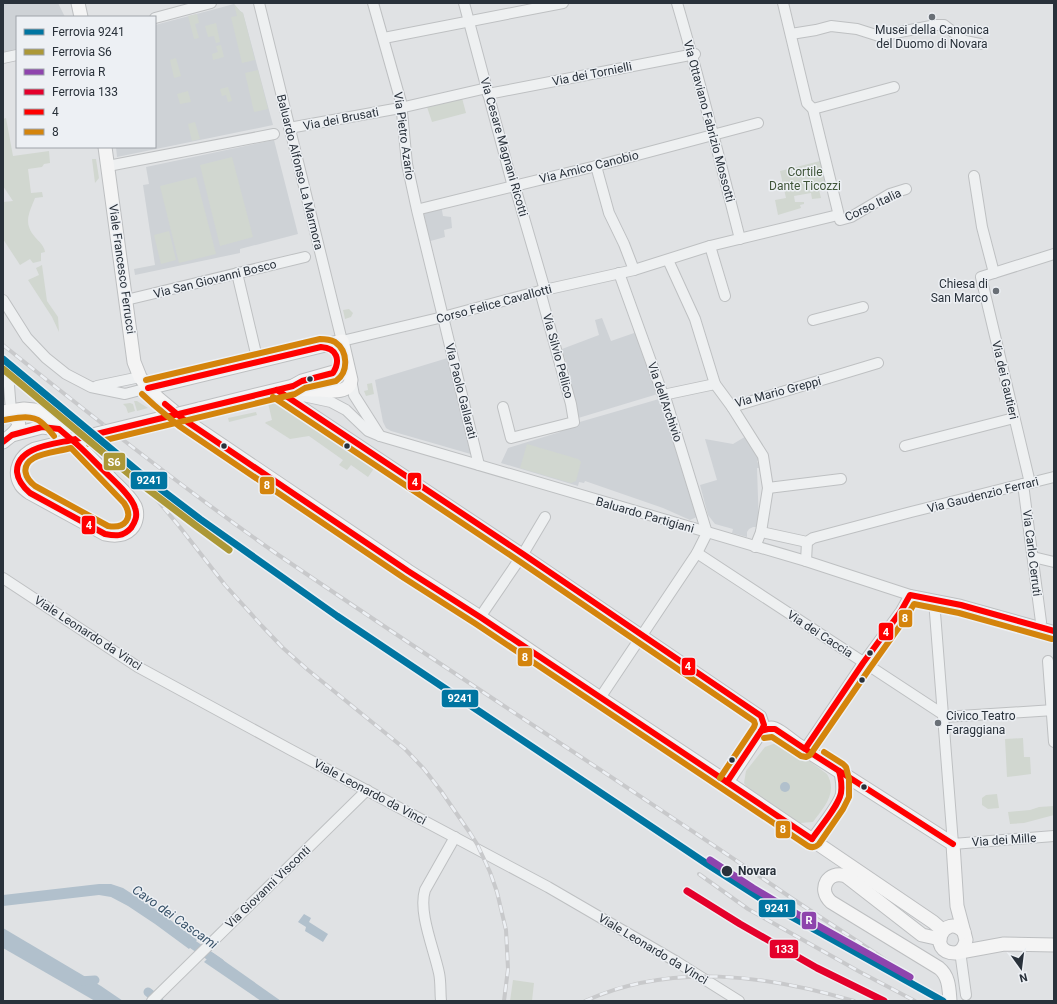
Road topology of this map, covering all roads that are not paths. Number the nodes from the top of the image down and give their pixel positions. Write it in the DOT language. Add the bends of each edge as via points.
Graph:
graph roads {
  1 [pos="78,3"];
  2 [pos="87,3"];
  3 [pos="211,3"];
  4 [pos="258,3"];
  5 [pos="373,3"];
  6 [pos="464,3"];
  7 [pos="563,3"];
  8 [pos="677,3"];
  9 [pos="783,3"];
  10 [pos="81,16"];
  11 [pos="90,16"];
  12 [pos="156,18"];
  13 [pos="469,21"];
  14 [pos="791,34"];
  15 [pos="384,38"];
  16 [pos="980,44"];
  17 [pos="694,54"];
  18 [pos="16,55"];
  19 [pos="3,58"];
  20 [pos="894,87"];
  21 [pos="488,91"];
  22 [pos="402,107"];
  23 [pos="813,109"];
  24 [pos="758,123"];
  25 [pos="290,128"];
  26 [pos="274,134"];
  27 [pos="714,135"];
  28 [pos="105,148"];
  29 [pos="108,166"];
  30 [pos="596,166"];
  31 [pos="974,176"];
  32 [pos="515,186"];
  33 [pos="906,189"];
  34 [pos="420,209"];
  35 [pos="839,218"];
  36 [pos="740,239"];
  37 [pos="710,246"];
  38 [pos="1054,254"];
  39 [pos="305,257"];
  40 [pos="668,260"];
  41 [pos="634,270"];
  42 [pos="237,273"];
  43 [pos="994,273"];
  44 [pos="619,274"];
  45 [pos="542,290"];
  46 [pos="725,296"];
  47 [pos="3,300"];
  48 [pos="126,300"];
  49 [pos="863,307"];
  50 [pos="443,317"];
  51 [pos="813,320"];
  52 [pos="342,342"];
  53 [pos="321,346"];
  54 [pos="258,362"];
  55 [pos="878,363"];
  56 [pos="3,367"];
  57 [pos="344,372"];
  58 [pos="140,377"];
  59 [pos="715,384"];
  60 [pos="293,386"];
  61 [pos="91,387"];
  62 [pos="148,388"];
  63 [pos="277,390"];
  64 [pos="663,395"];
  65 [pos="299,405"];
  66 [pos="503,407"];
  67 [pos="732,407"];
  68 [pos="7,411"];
  69 [pos="1014,418"];
  70 [pos="59,429"];
  71 [pos="380,436"];
  72 [pos="7,439"];
  73 [pos="905,446"];
  74 [pos="479,465"];
  75 [pos="1054,477"];
  76 [pos="840,479"];
  77 [pos="1027,484"];
  78 [pos="768,488"];
  79 [pos="545,517"];
  80 [pos="761,532"];
  81 [pos="707,533"];
  82 [pos="808,542"];
  83 [pos="755,547"];
  84 [pos="697,553"];
  85 [pos="523,554"];
  86 [pos="1033,557"];
  87 [pos="806,561"];
  88 [pos="1054,562"];
  89 [pos="3,578"];
  90 [pos="910,595"];
  91 [pos="934,600"];
  92 [pos="480,617"];
  93 [pos="1041,622"];
  94 [pos="1054,631"];
  95 [pos="642,635"];
  96 [pos="1048,660"];
  97 [pos="863,662"];
  98 [pos="600,698"];
  99 [pos="1053,710"];
  100 [pos="944,716"];
  101 [pos="762,731"];
  102 [pos="1054,742"];
  103 [pos="804,749"];
  104 [pos="839,772"];
  105 [pos="727,782"];
  106 [pos="367,790"];
  107 [pos="1054,836"];
  108 [pos="455,837"];
  109 [pos="812,839"];
  110 [pos="953,844"];
  111 [pos="956,906"];
  112 [pos="933,922"];
  113 [pos="965,934"];
  114 [pos="940,937"];
  115 [pos="1004,944"];
  116 [pos="1054,945"];
  117 [pos="960,951"];
  118 [pos="966,995"];
  119 [pos="152,1001"];
  120 [pos="441,1001"];
  121 [pos="740,1001"];
  122 [pos="950,1001"];
  1 -- 10 [label="main road"];
  2 -- 11 [label="main road"];
  3 -- 12 [label="street"];
  4 -- 25 [label="street, Baluardo Alfonso La Marmora"];
  5 -- 15 [label="street, Via Pietro Azario"];
  6 -- 13 [label="street, Via Cesare Magnani Ricotti"];
  7 -- 13 [label="street"];
  8 -- 17 [label="street, Via Ottaviano Fabrizio Mossotti"];
  9 -- 14 [label="street"];
  13 -- 15 [label="street"];
  13 -- 21 [label="street, Via Cesare Magnani Ricotti"];
  14 -- 16 [label="street" via="831,26 857,29 880,36 944,25 966,42"];
  14 -- 23 [label="street" via="807,103"];
  15 -- 22 [label="street, Via Pietro Azario"];
  17 -- 21 [label="street, Via dei Tornielli"];
  17 -- 27 [label="street, Via Ottaviano Fabrizio Mossotti"];
  18 -- 19 [label="street"];
  20 -- 23 [label="street"];
  21 -- 22 [label="street, Via dei Brusati"];
  21 -- 32 [label="street, Via Cesare Magnani Ricotti" via="512,183"];
  22 -- 25 [label="street, Via dei Brusati"];
  22 -- 50 [label="street, Via Pietro Azario" via="406,164"];
  23 -- 35 [label="street"];
  24 -- 27 [label="street, Via Amico Canobio"];
  25 -- 52 [label="street, Baluardo Alfonso La Marmora"];
  26 -- 29 [label="street"];
  27 -- 30 [label="street, Via Amico Canobio"];
  27 -- 36 [label="street, Via Ottaviano Fabrizio Mossotti"];
  28 -- 29 [label="main road, Viale Francesco Ferrucci"];
  29 -- 48 [label="main road, Viale Francesco Ferrucci"];
  30 -- 32 [label="street, Via Amico Canobio"];
  30 -- 41 [label="street" via="609,213"];
  31 -- 43 [label="street" via="982,227"];
  32 -- 34 [label="street, Via Amico Canobio"];
  32 -- 45 [label="street, Via Cesare Magnani Ricotti"];
  33 -- 35 [label="street, Corso Italia" via="890,194 851,217"];
  35 -- 36 [label="street, Corso Felice Cavallotti"];
  36 -- 37 [label="street, Corso Felice Cavallotti"];
  37 -- 40 [label="street, Corso Felice Cavallotti"];
  37 -- 46 [label="street"];
  38 -- 43 [label="street"];
  39 -- 42 [label="street, Via San Giovanni Bosco"];
  40 -- 41 [label="street, Corso Felice Cavallotti"];
  40 -- 59 [label="street, Via Mario Greppi" via="695,319"];
  41 -- 44 [label="street, Corso Felice Cavallotti"];
  42 -- 48 [label="street, Via San Giovanni Bosco"];
  42 -- 54 [label="street"];
  43 -- 69 [label="street, Via dei Gautieri" via="981,276"];
  44 -- 45 [label="street, Corso Felice Cavallotti"];
  44 -- 64 [label="street, Via dell'Archivio"];
  45 -- 50 [label="street, Corso Felice Cavallotti"];
  45 -- 66 [label="street, Via Silvio Pellico" via="574,422 511,438"];
  47 -- 61 [label="street" via="27,338 46,358 66,374"];
  48 -- 58 [label="main road, Viale Francesco Ferrucci" via="134,362"];
  49 -- 51 [label="street"];
  50 -- 52 [label="street, Corso Felice Cavallotti"];
  50 -- 74 [label="street, Via Paolo Gallarati"];
  52 -- 53 [label="main road, Corso Felice Cavallotti"];
  52 -- 57 [label="main road"];
  53 -- 54 [label="main road, Corso Felice Cavallotti"];
  53 -- 57 [label="main road" via="329,347 336,354 338,365"];
  54 -- 62 [label="main road, Corso Felice Cavallotti"];
  55 -- 67 [label="street, Via Mario Greppi"];
  56 -- 68 [label="street" via="8,373"];
  57 -- 60 [label="main road" via="299,382"];
  57 -- 60 [label="main road" via="350,384 342,390 304,390"];
  57 -- 71 [label="street" via="354,395"];
  58 -- 61 [label="street"];
  58 -- 62 [label="main road, Viale Francesco Ferrucci"];
  59 -- 64 [label="street"];
  59 -- 67 [label="street, Via Mario Greppi"];
  60 -- 63 [label="main road"];
  61 -- 62 [label="street" via="125,394"];
  62 -- 92 [label="main road, Viale Francesco Ferrucci" via="190,423"];
  63 -- 65 [label="street"];
  63 -- 70 [label="main road, bridge" via="200,409 35,449 27,453 18,468 18,478 25,489 104,534 120,535 134,524 137,514 135,506 127,494 77,444"];
  64 -- 81 [label="street, Via dell'Archivio"];
  65 -- 71 [label="street, Baluardo Partigiani" via="300,396 331,402 346,410 368,431"];
  65 -- 85 [label="street"];
  67 -- 78 [label="street" via="763,456"];
  68 -- 70 [label="main road" via="24,409 44,413"];
  68 -- 72 [label="main road" via="18,421 19,426"];
  69 -- 73 [label="street"];
  69 -- 77 [label="street, Via dei Gautieri"];
  70 -- 72 [label="main road" via="42,427"];
  71 -- 74 [label="street, Baluardo Partigiani"];
  74 -- 81 [label="street, Baluardo Partigiani"];
  75 -- 77 [label="street, Via Gaudenzio Ferrari"];
  76 -- 78 [label="street"];
  77 -- 82 [label="street, Via Gaudenzio Ferrari" via="911,512 813,538"];
  77 -- 86 [label="street, Via Carlo Cerruti"];
  78 -- 80 [label="street"];
  79 -- 85 [label="street"];
  80 -- 82 [label="street"];
  80 -- 83 [label="street"];
  81 -- 83 [label="street, Baluardo Partigiani"];
  81 -- 84 [label="street"];
  82 -- 87 [label="street"];
  83 -- 87 [label="street, Baluardo Partigiani"];
  84 -- 95 [label="street"];
  84 -- 97 [label="street, Via dei Caccia"];
  85 -- 92 [label="street"];
  85 -- 95 [label="street"];
  86 -- 88 [label="street"];
  86 -- 93 [label="street, Via Carlo Cerruti"];
  87 -- 90 [label="street, Baluardo Partigiani"];
  89 -- 106 [label="street, Viale Leonardo da Vinci" via="138,667"];
  90 -- 91 [label="street, Baluardo Partigiani"];
  90 -- 97 [label="street"];
  91 -- 94 [label="street, Baluardo Partigiani"];
  91 -- 100 [label="street"];
  92 -- 98 [label="main road, Viale Francesco Ferrucci"];
  95 -- 98 [label="street"];
  95 -- 101 [label="street" via="762,716"];
  96 -- 99 [label="street"];
  97 -- 100 [label="street, Via dei Caccia"];
  97 -- 103 [label="street"];
  98 -- 105 [label="main road, Viale Francesco Ferrucci"];
  99 -- 100 [label="street"];
  99 -- 102 [label="street"];
  100 -- 110 [label="street"];
  101 -- 103 [label="main road" via="775,729"];
  101 -- 105 [label="main road"];
  103 -- 104 [label="main road"];
  104 -- 109 [label="street" via="839,800"];
  104 -- 110 [label="main road"];
  105 -- 109 [label="main road, Viale Francesco Ferrucci"];
  106 -- 108 [label="street, Viale Leonardo da Vinci"];
  106 -- 119 [label="street, Via Giovanni Visconti"];
  107 -- 110 [label="street, Via dei Mille"];
  108 -- 120 [label="street" via="423,897 439,972"];
  108 -- 121 [label="street, Viale Leonardo da Vinci" via="575,903"];
  109 -- 112 [label="main road, Viale Francesco Ferrucci"];
  110 -- 111 [label="main road"];
  111 -- 112 [label="main road" via="947,920"];
  111 -- 113 [label="main road"];
  112 -- 114 [label="main road" via="940,928"];
  113 -- 114 [label="main road" via="953,926 945,928"];
  113 -- 115 [label="main road"];
  113 -- 117 [label="main road" via="966,944"];
  114 -- 117 [label="main road" via="940,944 946,951"];
  114 -- 122 [label="main road" via="922,934 842,874 832,876 825,884 825,894 831,902 943,971 948,981"];
  115 -- 116 [label="main road"];
  115 -- 117 [label="main road"];
  117 -- 118 [label="street"];
}
